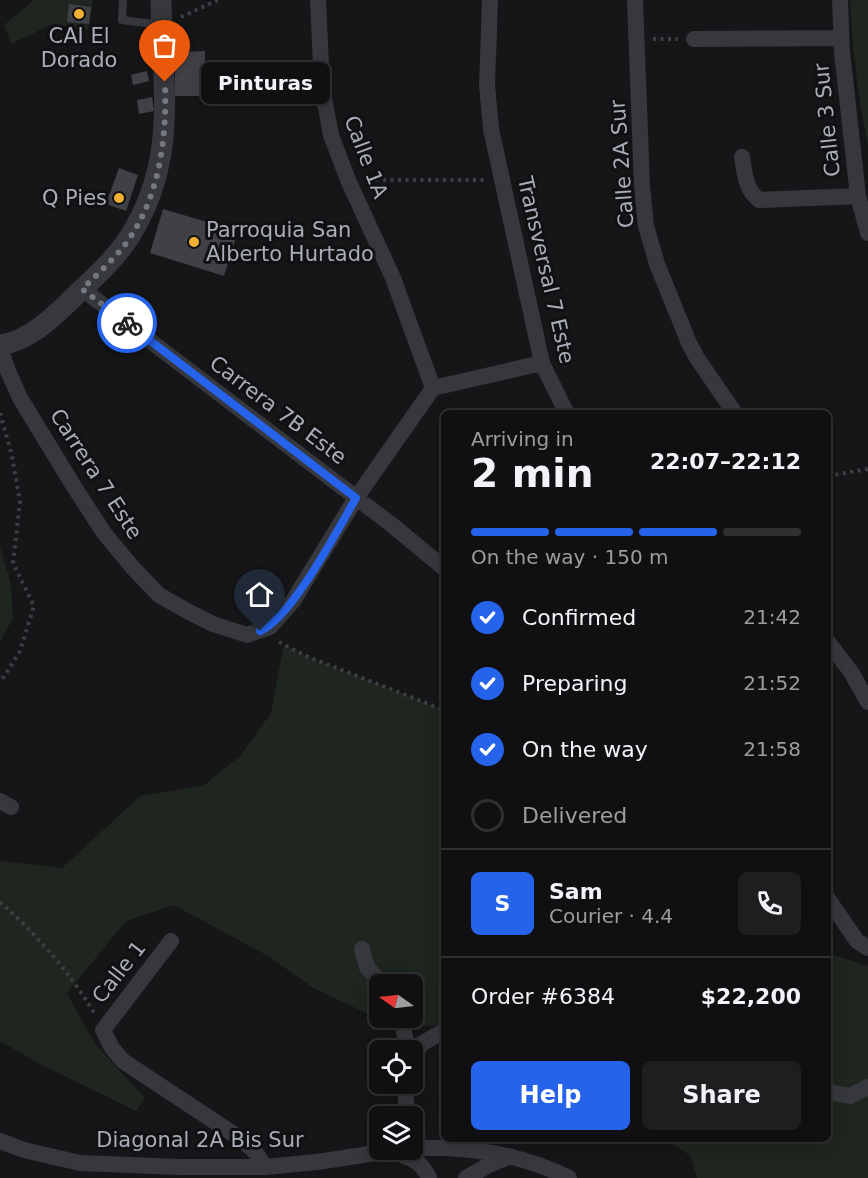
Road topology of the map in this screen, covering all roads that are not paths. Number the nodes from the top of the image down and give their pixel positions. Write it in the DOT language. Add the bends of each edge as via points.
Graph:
graph roads {
  1 [pos="123,0"];
  2 [pos="161,0"];
  3 [pos="318,0"];
  4 [pos="490,0"];
  5 [pos="635,0"];
  6 [pos="840,0"];
  7 [pos="162,25"];
  8 [pos="841,38"];
  9 [pos="694,39"];
  10 [pos="742,157"];
  11 [pos="858,196"];
  12 [pos="868,233"];
  13 [pos="82,289"];
  14 [pos="0,346"];
  15 [pos="542,363"];
  16 [pos="434,388"];
  17 [pos="565,410"];
  18 [pos="733,410"];
  19 [pos="356,498"];
  20 [pos="441,566"];
  21 [pos="831,646"];
  22 [pos="868,702"];
  23 [pos="831,903"];
  24 [pos="171,941"];
  25 [pos="868,948"];
  26 [pos="362,949"];
  27 [pos="373,974"];
  28 [pos="441,1033"];
  29 [pos="423,1043"];
  30 [pos="868,1087"];
  31 [pos="831,1093"];
  32 [pos="0,1141"];
  33 [pos="423,1148"];
  34 [pos="369,1154"];
  35 [pos="511,1156"];
  36 [pos="414,1160"];
  37 [pos="264,1167"];
  38 [pos="429,1178"];
  39 [pos="466,1178"];
  40 [pos="569,1178"];
  1 -- 7 [label="lane" via="122,20"];
  2 -- 7 [label="street"];
  3 -- 16 [label="street, Calle 1A" via="319,64 331,135 393,278"];
  4 -- 15 [label="street, Transversal 7 Este" via="488,107"];
  5 -- 18 [label="street, Calle 2A Sur" via="643,206 651,245 689,343"];
  6 -- 8 [label="street, Calle 3 Sur"];
  7 -- 13 [label="street" via="166,108 156,177 127,241"];
  8 -- 9 [label="street"];
  8 -- 11 [label="street, Calle 3 Sur"];
  10 -- 11 [label="street" via="747,188 759,200"];
  11 -- 12 [label="street, Calle 3 Sur"];
  13 -- 14 [label="street" via="30,334"];
  13 -- 19 [label="street, Carrera 7B Este"];
  14 -- 19 [label="street, Carrera 7 Este" via="21,398 104,534 159,595 234,632 247,635 270,627 293,601"];
  15 -- 16 [label="street"];
  15 -- 17 [label="street, Transversal 7 Este"];
  16 -- 19 [label="street"];
  19 -- 20 [label="street, Carrera 7B Este"];
  21 -- 22 [label="street"];
  23 -- 25 [label="street" via="857,941"];
  24 -- 37 [label="street, Calle 1" via="103,1030 123,1061 241,1138"];
  26 -- 27 [label="street"];
  28 -- 29 [label="street"];
  30 -- 31 [label="street" via="850,1096"];
  32 -- 37 [label="street, Diagonal 2A Bis Sur" via="80,1163"];
  33 -- 35 [label="street" via="462,1148"];
  34 -- 37 [label="street, Diagonal 2A Bis Sur"];
  35 -- 39 [label="street"];
  35 -- 40 [label="street"];
  36 -- 38 [label="street"];
}
